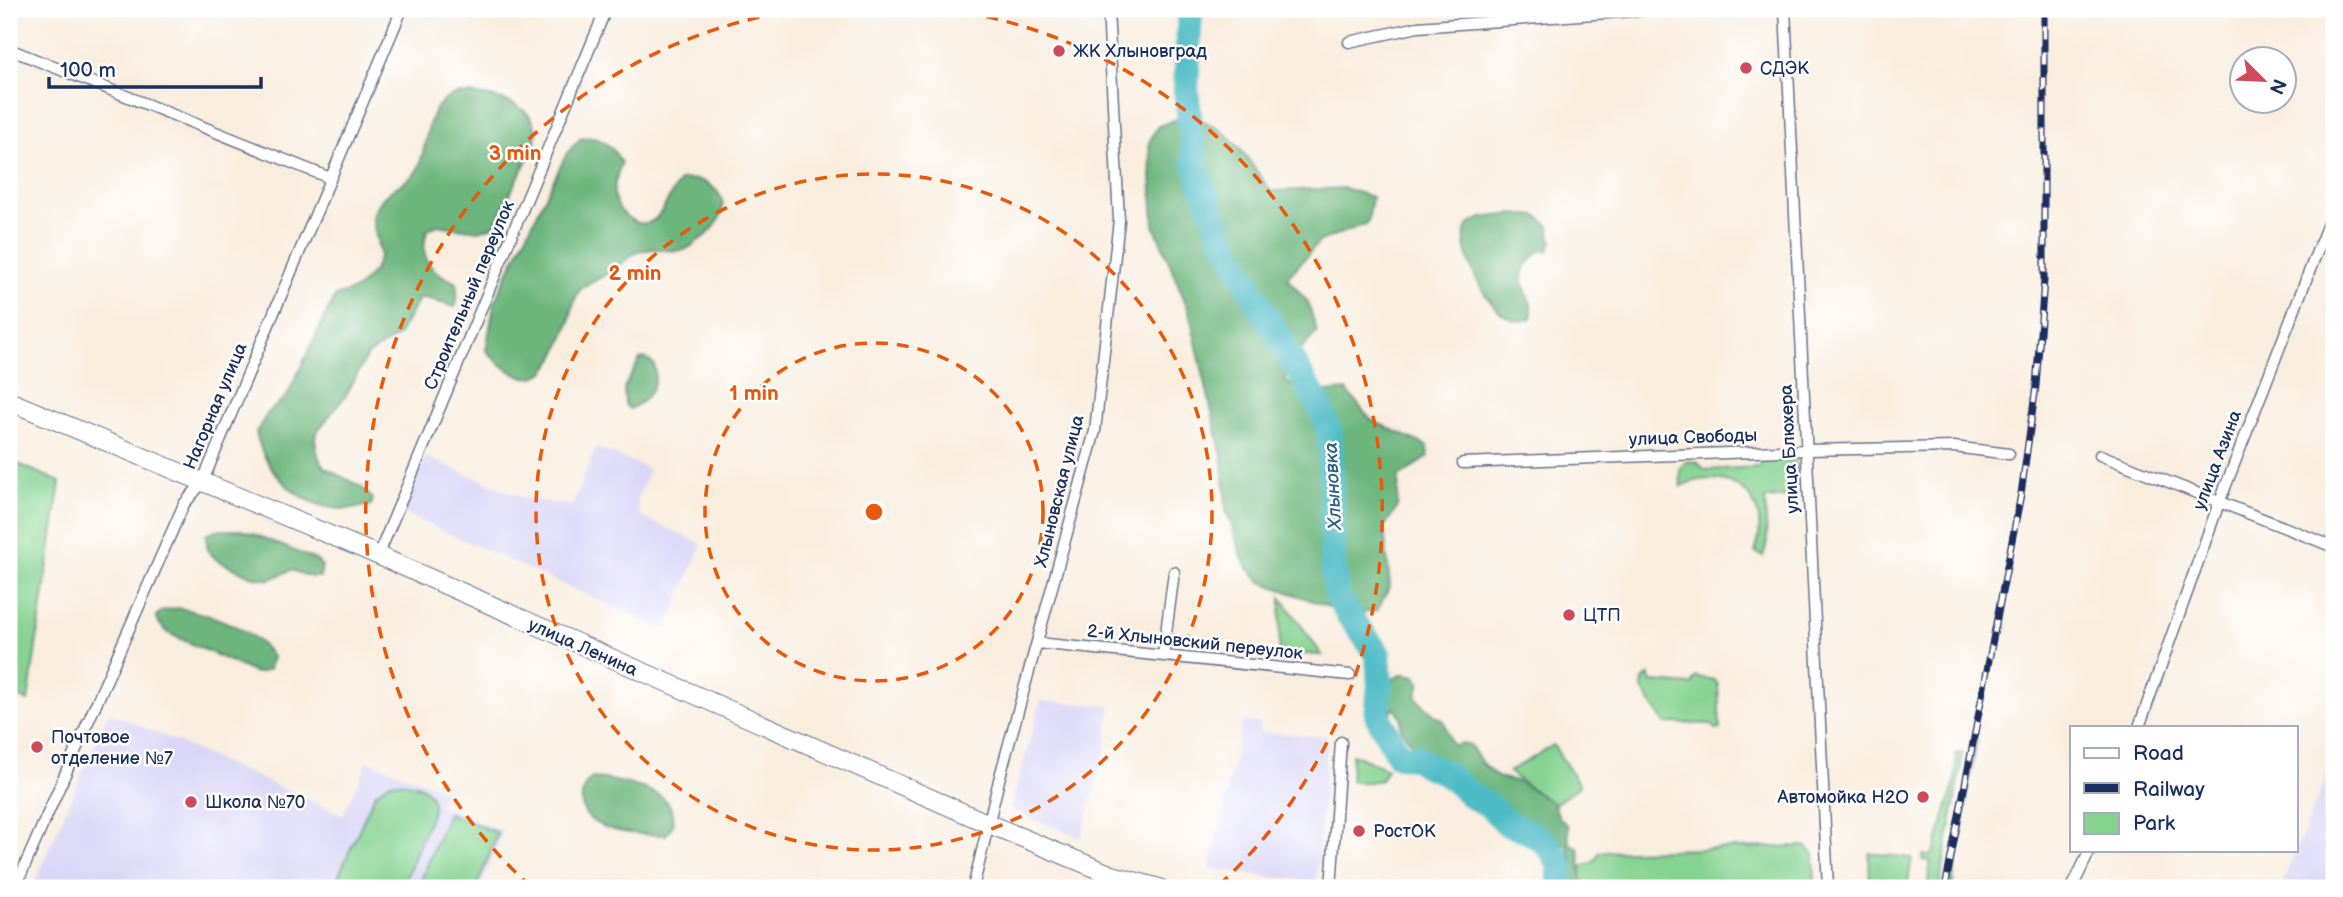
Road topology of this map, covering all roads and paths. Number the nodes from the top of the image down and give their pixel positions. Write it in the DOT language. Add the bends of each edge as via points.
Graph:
graph roads {
  1 [pos="402,9"];
  2 [pos="606,9"];
  3 [pos="1108,9"];
  4 [pos="1661,9"];
  5 [pos="1785,9"];
  6 [pos="1349,41"];
  7 [pos="9,49"];
  8 [pos="330,178"];
  9 [pos="2334,208"];
  10 [pos="9,401"];
  11 [pos="1807,450"];
  12 [pos="2009,454"];
  13 [pos="2100,455"];
  14 [pos="1463,463"];
  15 [pos="202,483"];
  16 [pos="2219,503"];
  17 [pos="2334,547"];
  18 [pos="378,556"];
  19 [pos="1174,572"];
  20 [pos="1037,643"];
  21 [pos="1163,656"];
  22 [pos="1350,675"];
  23 [pos="2139,726"];
  24 [pos="1341,741"];
  25 [pos="989,824"];
  26 [pos="2090,852"];
  27 [pos="15,888"];
  28 [pos="973,888"];
  29 [pos="1159,888"];
  30 [pos="1331,888"];
  31 [pos="1828,888"];
  32 [pos="2072,888"];
  1 -- 8 [label="street, Нагорная улица"];
  2 -- 18 [label="street, Строительный переулок"];
  3 -- 20 [label="street, Хлыновская улица" via="1117,257 1095,431"];
  4 -- 6 [label="street" via="1418,27"];
  5 -- 11 [label="street, улица Блюхера"];
  7 -- 8 [label="street"];
  8 -- 15 [label="street, Нагорная улица"];
  9 -- 16 [label="street, улица Азина"];
  10 -- 15 [label="main road, улица Ленина"];
  11 -- 12 [label="street, улица Свободы" via="1954,447"];
  11 -- 14 [label="street, улица Свободы"];
  11 -- 31 [label="street, улица Блюхера"];
  13 -- 16 [label="street"];
  15 -- 18 [label="main road, улица Ленина"];
  15 -- 27 [label="street, Нагорная улица" via="184,504"];
  16 -- 17 [label="street"];
  16 -- 23 [label="street, улица Азина"];
  18 -- 25 [label="main road, улица Ленина"];
  19 -- 21 [label="street"];
  20 -- 21 [label="street, 2-й Хлыновский переулок"];
  20 -- 25 [label="street, Хлыновская улица"];
  21 -- 22 [label="street, 2-й Хлыновский переулок"];
  24 -- 30 [label="street"];
  25 -- 28 [label="street, Хлыновская улица"];
  25 -- 29 [label="main road, улица Ленина" via="1112,875"];
  26 -- 32 [label="street"];
}
